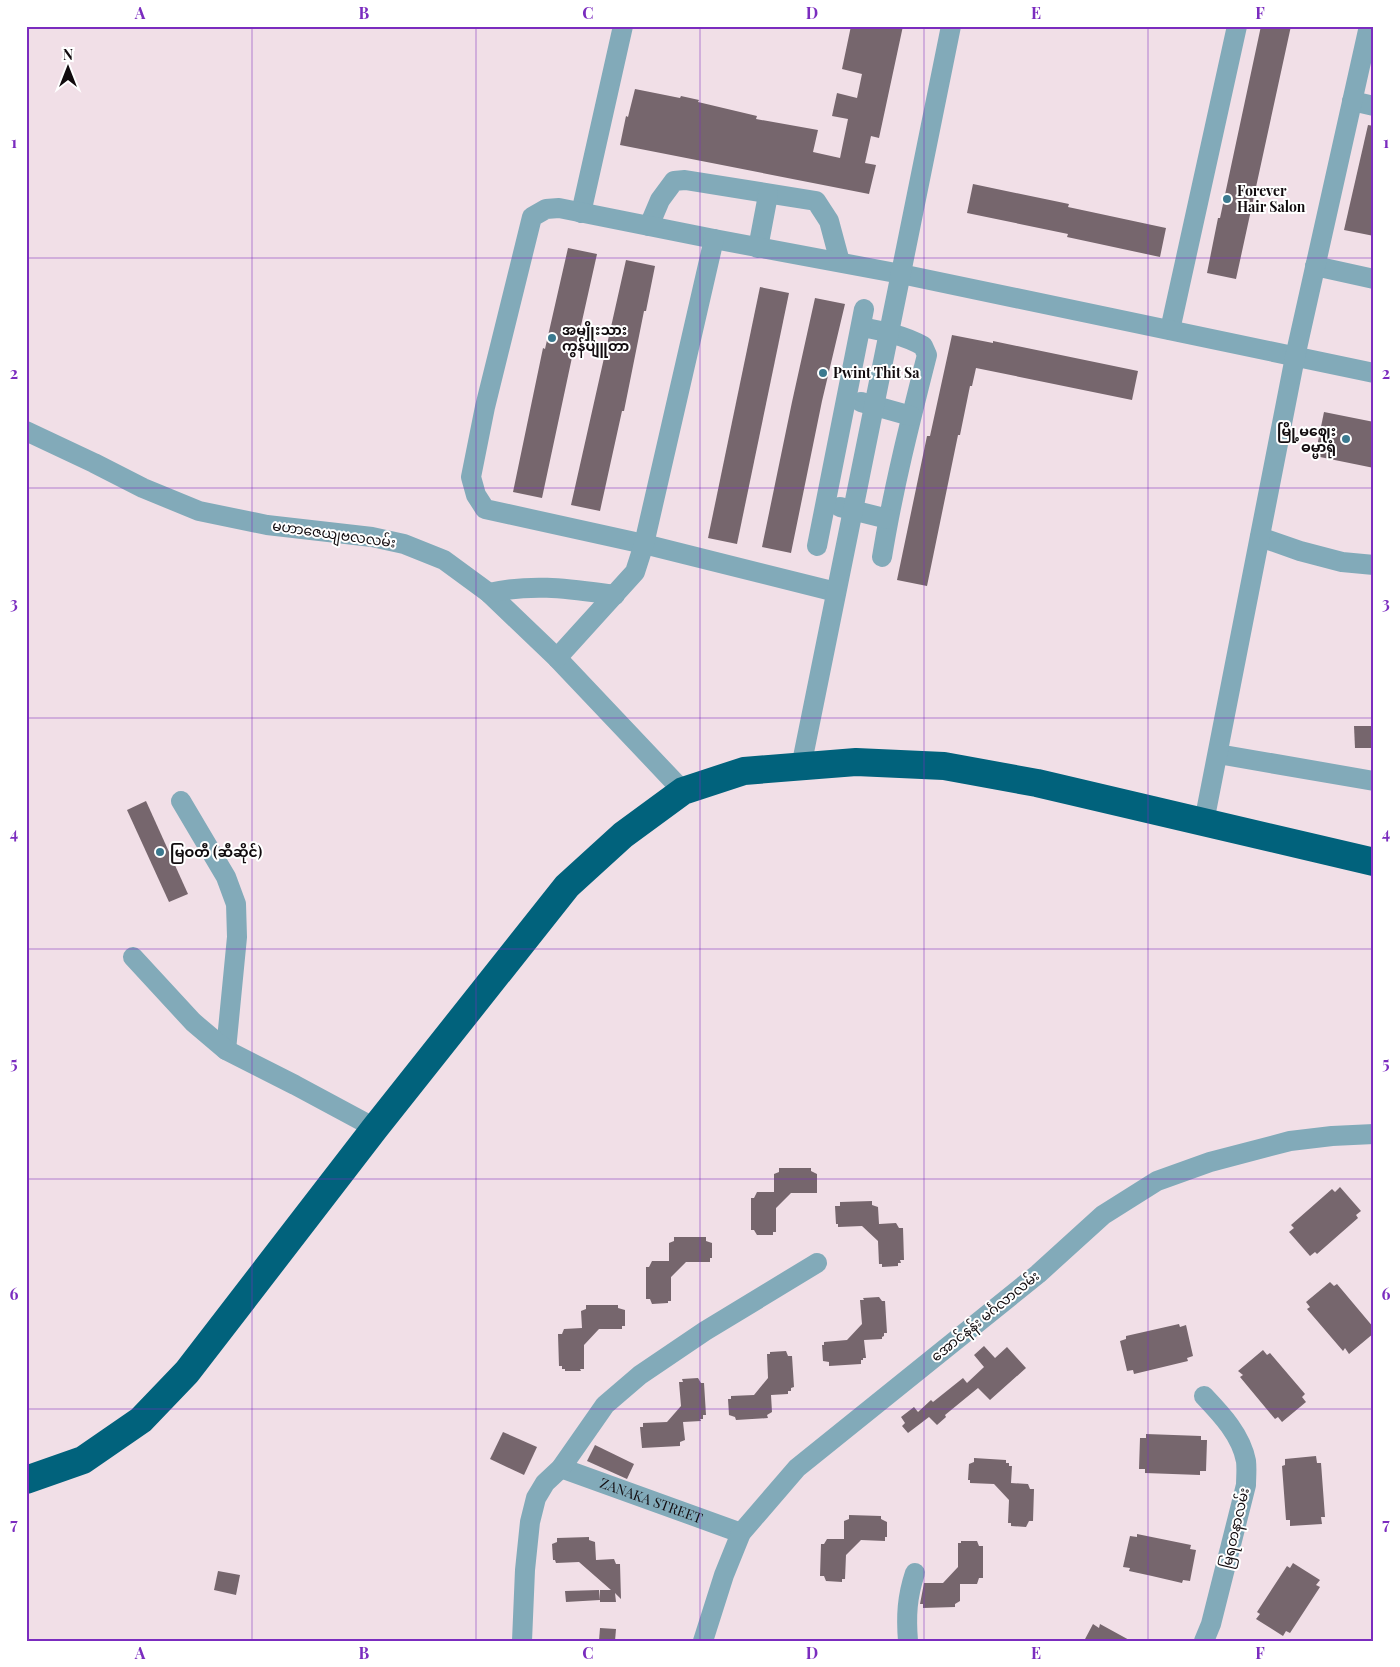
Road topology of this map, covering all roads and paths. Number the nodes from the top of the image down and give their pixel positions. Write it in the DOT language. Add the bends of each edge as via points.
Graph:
graph roads {
  1 [pos="623,26"];
  2 [pos="951,26"];
  3 [pos="1237,26"];
  4 [pos="1369,26"];
  5 [pos="1352,101"];
  6 [pos="1374,106"];
  7 [pos="768,195"];
  8 [pos="581,213"];
  9 [pos="649,226"];
  10 [pos="714,240"];
  11 [pos="758,248"];
  12 [pos="840,262"];
  13 [pos="1315,266"];
  14 [pos="901,274"];
  15 [pos="1374,279"];
  16 [pos="1170,330"];
  17 [pos="889,332"];
  18 [pos="1295,357"];
  19 [pos="1374,373"];
  20 [pos="847,398"];
  21 [pos="874,405"];
  22 [pos="911,416"];
  23 [pos="26,431"];
  24 [pos="826,503"];
  25 [pos="852,511"];
  26 [pos="888,519"];
  27 [pos="1260,537"];
  28 [pos="644,544"];
  29 [pos="817,546"];
  30 [pos="882,557"];
  31 [pos="1374,564"];
  32 [pos="489,592"];
  33 [pos="836,592"];
  34 [pos="615,594"];
  35 [pos="556,658"];
  36 [pos="1218,754"];
  37 [pos="800,767"];
  38 [pos="1374,781"];
  39 [pos="684,790"];
  40 [pos="181,801"];
  41 [pos="1204,822"];
  42 [pos="1374,862"];
  43 [pos="133,957"];
  44 [pos="226,1050"];
  45 [pos="375,1128"];
  46 [pos="1374,1134"];
  47 [pos="817,1263"];
  48 [pos="1204,1396"];
  49 [pos="562,1468"];
  50 [pos="26,1480"];
  51 [pos="741,1533"];
  52 [pos="915,1574"];
  53 [pos="522,1641"];
  54 [pos="703,1641"];
  55 [pos="908,1641"];
  56 [pos="1204,1641"];
  1 -- 8 [label="street"];
  2 -- 14 [label="street"];
  3 -- 16 [label="street"];
  4 -- 5 [label="street"];
  5 -- 6 [label="street"];
  5 -- 13 [label="street"];
  7 -- 9 [label="street" via="685,180 674,181 660,200"];
  7 -- 11 [label="street"];
  7 -- 12 [label="street" via="816,201 829,221"];
  8 -- 9 [label="street"];
  8 -- 28 [label="street" via="546,209 532,217 471,477 476,495 485,509"];
  9 -- 10 [label="street"];
  10 -- 11 [label="street"];
  10 -- 28 [label="street"];
  11 -- 12 [label="street"];
  12 -- 14 [label="street"];
  13 -- 15 [label="street"];
  13 -- 18 [label="street"];
  14 -- 16 [label="street"];
  14 -- 17 [label="street"];
  16 -- 18 [label="street"];
  17 -- 20 [label="street" via="862,318"];
  17 -- 21 [label="street"];
  17 -- 22 [label="street" via="924,346 927,355"];
  18 -- 19 [label="street"];
  18 -- 27 [label="street"];
  20 -- 21 [label="street"];
  20 -- 24 [label="street"];
  21 -- 22 [label="street"];
  21 -- 25 [label="street"];
  22 -- 26 [label="street"];
  23 -- 32 [label="street, မဟာဇေယျဗလလမ်း" via="143,488 199,511 267,525 372,537 404,544 444,560"];
  24 -- 25 [label="street"];
  24 -- 29 [label="street"];
  25 -- 26 [label="street"];
  25 -- 33 [label="street"];
  26 -- 30 [label="street"];
  27 -- 31 [label="street" via="1342,562"];
  27 -- 36 [label="street"];
  28 -- 33 [label="street"];
  28 -- 34 [label="street" via="635,572"];
  32 -- 34 [label="street" via="546,586"];
  32 -- 35 [label="street, မဟာဇေယျဗလလမ်း"];
  33 -- 37 [label="street"];
  34 -- 35 [label="street"];
  35 -- 39 [label="street, မဟာဇေယျဗလလမ်း"];
  36 -- 38 [label="street"];
  36 -- 41 [label="street"];
  37 -- 39 [label="highway" via="744,771"];
  37 -- 41 [label="highway" via="856,762 944,766 1037,783"];
  39 -- 45 [label="highway" via="623,834 567,886"];
  40 -- 44 [label="street" via="226,877 236,904 237,937"];
  41 -- 42 [label="highway"];
  43 -- 44 [label="street" via="193,1022"];
  44 -- 45 [label="street"];
  45 -- 50 [label="highway" via="187,1372 141,1420 83,1460"];
  46 -- 51 [label="street, အောင်နန်း မင်္ဂလာလမ်း" via="1290,1141 1210,1162 1157,1182 1103,1215 1038,1274 797,1468"];
  47 -- 49 [label="street" via="640,1375 606,1405"];
  48 -- 56 [label="street, မြရတနာလမ်း" via="1225,1418 1246,1462 1246,1485"];
  49 -- 51 [label="street, ZANAKA STREET"];
  49 -- 53 [label="street" via="545,1483 536,1498 530,1522"];
  51 -- 54 [label="street, အောင်နန်း မင်္ဂလာလမ်း"];
  52 -- 55 [label="street" via="906,1616"];
}
